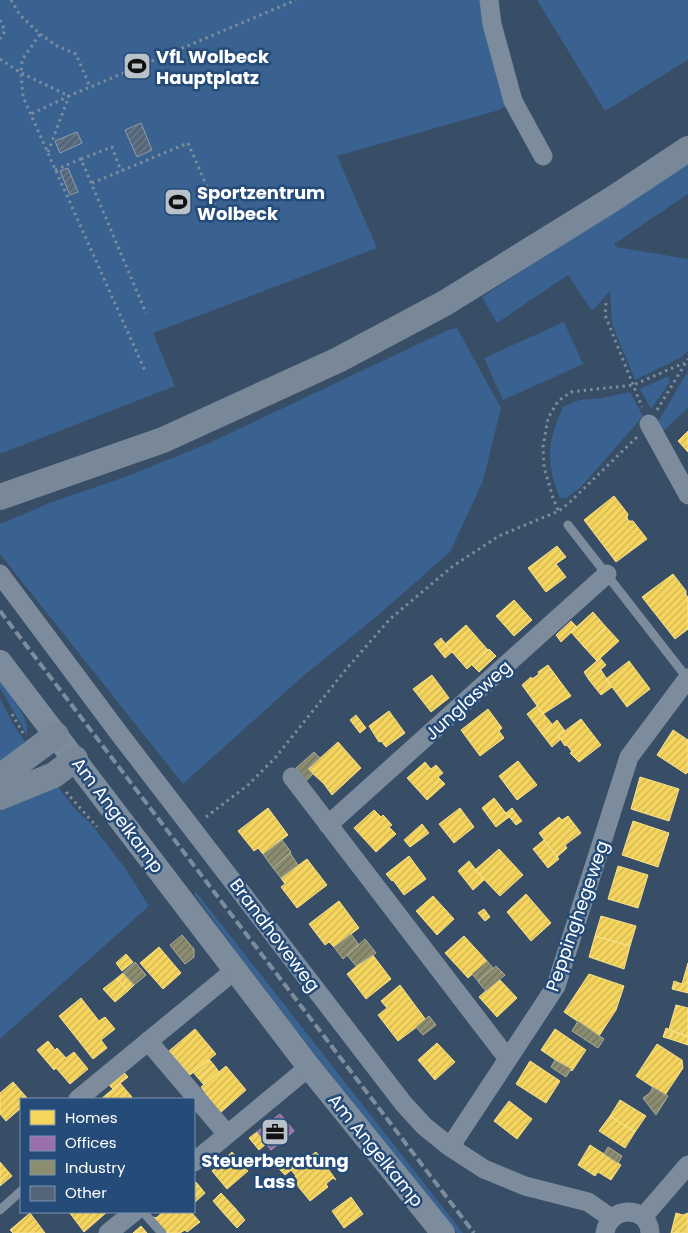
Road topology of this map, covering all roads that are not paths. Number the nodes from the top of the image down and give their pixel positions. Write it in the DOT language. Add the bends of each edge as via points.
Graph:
graph roads {
  1 [pos="489,0"];
  2 [pos="688,149"];
  3 [pos="543,156"];
  4 [pos="650,424"];
  5 [pos="688,495"];
  6 [pos="0,497"];
  7 [pos="568,525"];
  8 [pos="0,574"];
  9 [pos="608,574"];
  10 [pos="0,662"];
  11 [pos="688,678"];
  12 [pos="56,735"];
  13 [pos="75,759"];
  14 [pos="0,777"];
  15 [pos="292,778"];
  16 [pos="0,797"];
  17 [pos="328,825"];
  18 [pos="235,970"];
  19 [pos="148,1041"];
  20 [pos="508,1059"];
  21 [pos="309,1067"];
  22 [pos="79,1098"];
  23 [pos="227,1134"];
  24 [pos="450,1147"];
  25 [pos="195,1161"];
  26 [pos="687,1168"];
  27 [pos="20,1193"];
  28 [pos="0,1210"];
  29 [pos="133,1213"];
  30 [pos="145,1213"];
  31 [pos="646,1225"];
  32 [pos="608,1226"];
  33 [pos="108,1233"];
  34 [pos="162,1233"];
  35 [pos="443,1233"];
  1 -- 3 [label="street" via="492,24 513,101"];
  2 -- 6 [label="main road" via="445,303 338,360 163,440"];
  4 -- 5 [label="street"];
  7 -- 9 [label="lane"];
  8 -- 24 [label="street, Brandhoveweg" via="403,1102 424,1126"];
  9 -- 11 [label="lane"];
  9 -- 17 [label="street, Junglasweg"];
  10 -- 12 [label="street, Am Angelkamp"];
  11 -- 20 [label="street, Peppinghegeweg" via="630,757 556,986"];
  12 -- 13 [label="street, Am Angelkamp"];
  12 -- 14 [label="main road"];
  13 -- 16 [label="main road" via="54,775"];
  13 -- 18 [label="street, Am Angelkamp"];
  15 -- 17 [label="street"];
  17 -- 20 [label="street"];
  18 -- 19 [label="street"];
  18 -- 21 [label="street, Am Angelkamp"];
  19 -- 22 [label="street"];
  19 -- 23 [label="street"];
  20 -- 24 [label="street, Peppinghegeweg"];
  21 -- 23 [label="street"];
  21 -- 35 [label="street, Am Angelkamp"];
  23 -- 25 [label="street"];
  24 -- 32 [label="street, Brandhoveweg" via="484,1169 525,1186 588,1202"];
  26 -- 31 [label="street"];
  27 -- 28 [label="lane"];
  29 -- 33 [label="street"];
  30 -- 34 [label="lane"];
  31 -- 32 [label="street" via="630,1212 617,1214"];
}
